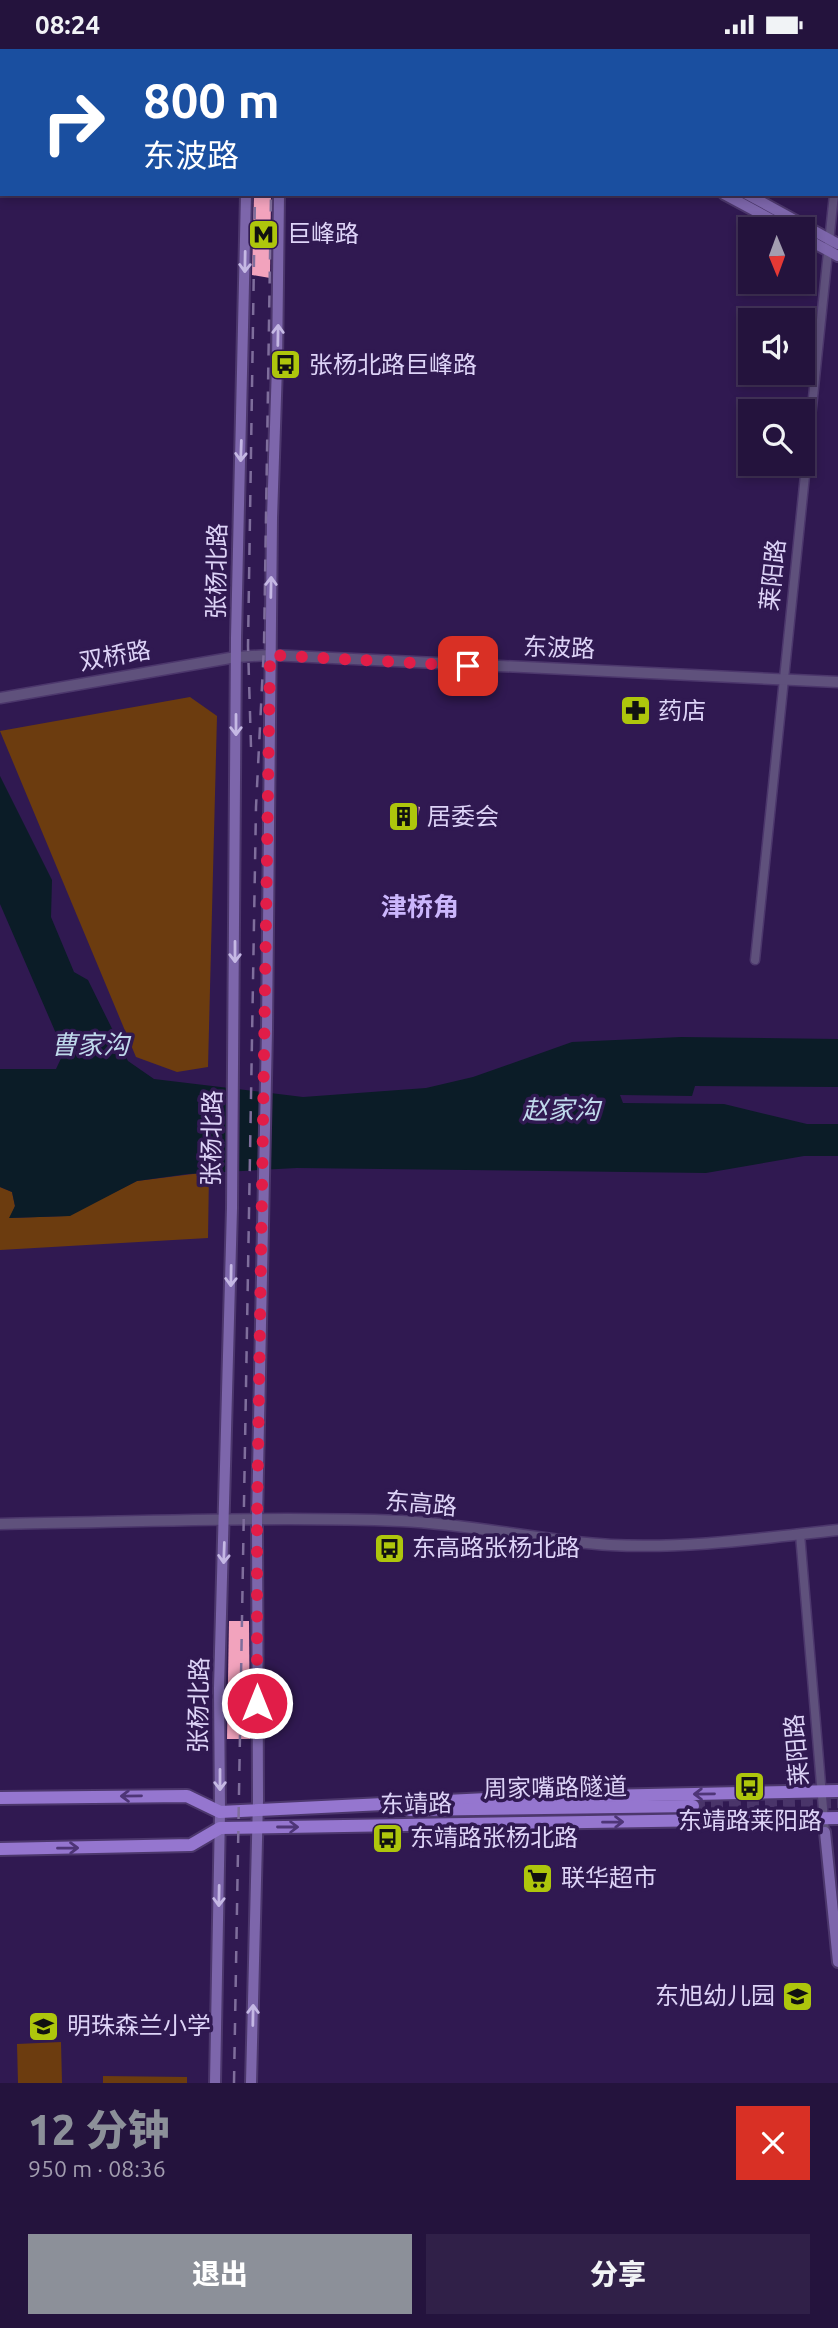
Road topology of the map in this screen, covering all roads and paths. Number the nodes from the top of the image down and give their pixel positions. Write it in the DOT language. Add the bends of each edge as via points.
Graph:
graph roads {
  1 [pos="246,196"];
  2 [pos="279,196"];
  3 [pos="728,196"];
  4 [pos="750,196"];
  5 [pos="834,196"];
  6 [pos="767,217"];
  7 [pos="816,241"];
  8 [pos="833,247"];
  9 [pos="270,655"];
  10 [pos="236,657"];
  11 [pos="783,680"];
  12 [pos="838,682"];
  13 [pos="5,697"];
  14 [pos="754,960"];
  15 [pos="225,1519"];
  16 [pos="257,1520"];
  17 [pos="0,1524"];
  18 [pos="838,1530"];
  19 [pos="800,1534"];
  20 [pos="821,1791"];
  21 [pos="838,1791"];
  22 [pos="0,1798"];
  23 [pos="693,1806"];
  24 [pos="257,1811"];
  25 [pos="292,1811"];
  26 [pos="220,1812"];
  27 [pos="824,1818"];
  28 [pos="838,1818"];
  29 [pos="257,1827"];
  30 [pos="220,1828"];
  31 [pos="825,1832"];
  32 [pos="0,1849"];
  33 [pos="838,1962"];
  34 [pos="215,2083"];
  35 [pos="251,2083"];
  1 -- 10 [label="main road, 张杨北路, one-way"];
  9 -- 2 [label="main road, one-way"];
  3 -- 6 [label="main road"];
  4 -- 8 [label="main road"];
  5 -- 8 [label="street, 莱阳路"];
  7 -- 8 [label="main road"];
  8 -- 11 [label="street, 莱阳路"];
  9 -- 10 [label="street, 东波路"];
  9 -- 11 [label="street, 东波路"];
  9 -- 16 [label="main road"];
  10 -- 13 [label="street, 双桥路"];
  10 -- 15 [label="main road, 张杨北路, one-way" via="235,1023"];
  11 -- 12 [label="street, 东波路"];
  11 -- 14 [label="street, 莱阳路"];
  15 -- 16 [label="street, 东高路"];
  15 -- 17 [label="street, 东高路"];
  15 -- 26 [label="main road, 张杨北路, one-way"];
  16 -- 19 [label="street, 东高路" via="403,1521 614,1545"];
  16 -- 24 [label="main road"];
  18 -- 19 [label="street, 东高路"];
  19 -- 20 [label="street, 莱阳路"];
  20 -- 21 [label="main road, 东靖路"];
  20 -- 25 [label="main road, 东靖路, one-way" via="508,1798"];
  20 -- 27 [label="street, 莱阳路"];
  26 -- 22 [label="main road, 东靖路, one-way" via="187,1796"];
  23 -- 25 [label="main road, 周家嘴路隧道"];
  24 -- 25 [label="main road, 东靖路"];
  24 -- 26 [label="main road, 东靖路"];
  24 -- 29 [label="main road"];
  26 -- 30 [label="main road, 张杨北路"];
  27 -- 28 [label="main road, 东靖路"];
  29 -- 27 [label="main road, 东靖路, one-way"];
  27 -- 31 [label="street, 莱阳路"];
  29 -- 30 [label="main road, 东靖路"];
  35 -- 29 [label="main road, one-way"];
  32 -- 30 [label="main road, 东靖路, one-way" via="191,1845"];
  30 -- 34 [label="main road, 张杨北路, one-way"];
  31 -- 33 [label="main road, 莱阳路"];
}
